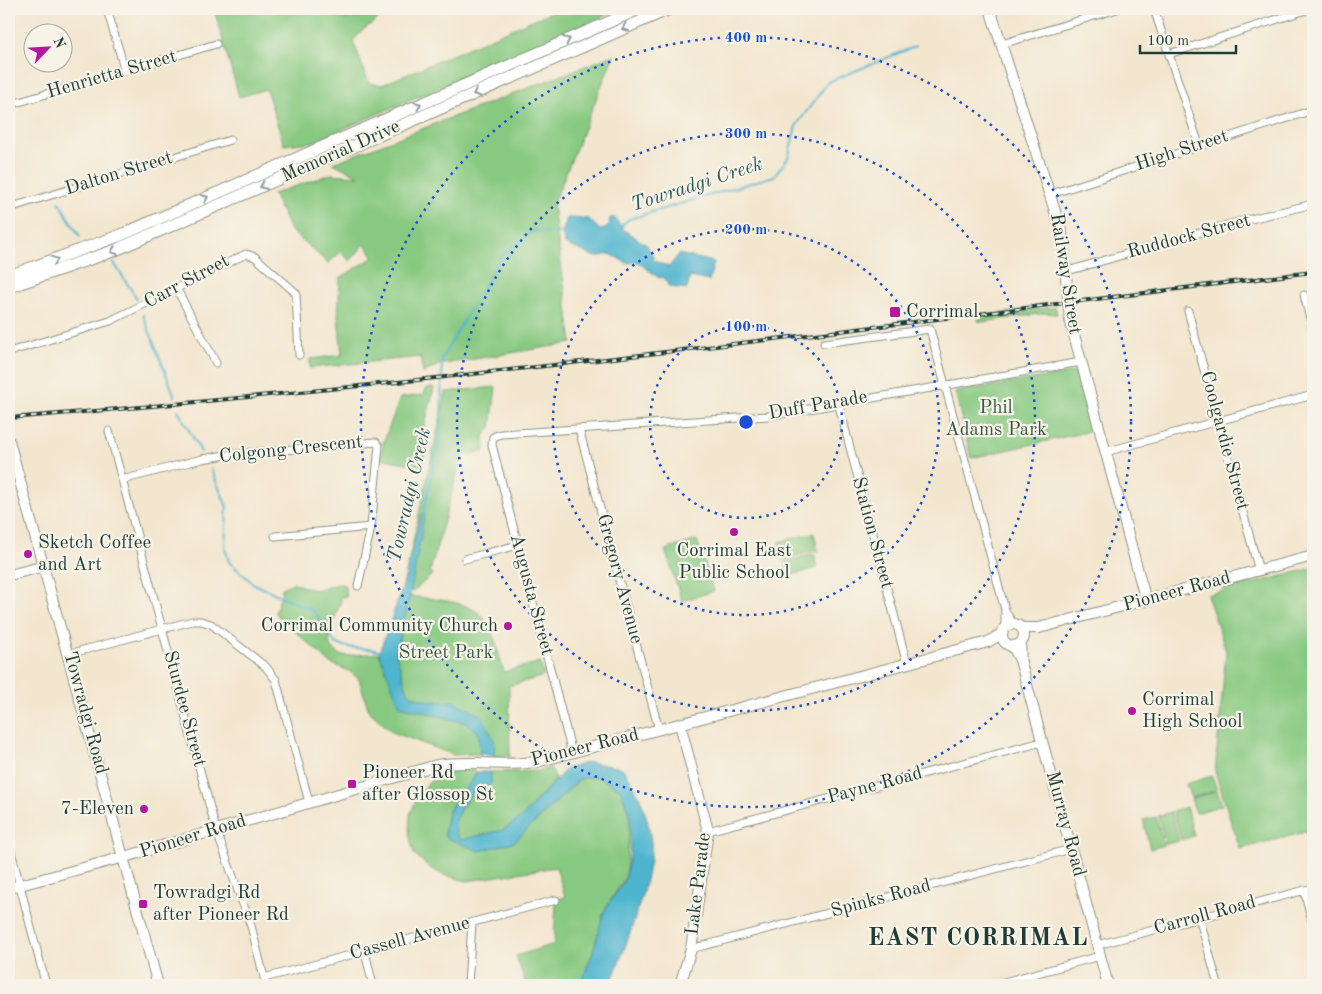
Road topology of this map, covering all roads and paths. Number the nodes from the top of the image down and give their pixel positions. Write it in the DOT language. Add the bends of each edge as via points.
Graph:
graph roads {
  1 [pos="107,9"];
  2 [pos="640,9"];
  3 [pos="669,9"];
  4 [pos="990,9"];
  5 [pos="1117,9"];
  6 [pos="1154,9"];
  7 [pos="1309,9"];
  8 [pos="216,44"];
  9 [pos="1002,44"];
  10 [pos="1169,54"];
  11 [pos="125,71"];
  12 [pos="9,105"];
  13 [pos="1313,110"];
  14 [pos="230,140"];
  15 [pos="1199,145"];
  16 [pos="1051,194"];
  17 [pos="1313,204"];
  18 [pos="9,208"];
  19 [pos="1064,272"];
  20 [pos="9,276"];
  21 [pos="12,287"];
  22 [pos="176,288"];
  23 [pos="1304,295"];
  24 [pos="1188,311"];
  25 [pos="1313,331"];
  26 [pos="824,343"];
  27 [pos="9,352"];
  28 [pos="299,355"];
  29 [pos="1081,362"];
  30 [pos="216,363"];
  31 [pos="944,384"];
  32 [pos="1313,395"];
  33 [pos="838,402"];
  34 [pos="1218,421"];
  35 [pos="579,429"];
  36 [pos="109,431"];
  37 [pos="493,437"];
  38 [pos="9,441"];
  39 [pos="1105,452"];
  40 [pos="122,480"];
  41 [pos="371,527"];
  42 [pos="275,536"];
  43 [pos="518,545"];
  44 [pos="1313,556"];
  45 [pos="465,559"];
  46 [pos="45,566"];
  47 [pos="1259,571"];
  48 [pos="9,575"];
  49 [pos="358,586"];
  50 [pos="1146,601"];
  51 [pos="163,629"];
  52 [pos="1013,635"];
  53 [pos="69,654"];
  54 [pos="1021,663"];
  55 [pos="907,664"];
  56 [pos="680,724"];
  57 [pos="659,730"];
  58 [pos="1042,742"];
  59 [pos="572,753"];
  60 [pos="309,802"];
  61 [pos="216,830"];
  62 [pos="708,831"];
  63 [pos="9,844"];
  64 [pos="1071,849"];
  65 [pos="124,857"];
  66 [pos="20,885"];
  67 [pos="9,888"];
  68 [pos="1313,888"];
  69 [pos="1304,890"];
  70 [pos="556,900"];
  71 [pos="1199,917"];
  72 [pos="472,923"];
  73 [pos="1313,924"];
  74 [pos="1097,945"];
  75 [pos="691,950"];
  76 [pos="365,952"];
  77 [pos="1100,956"];
  78 [pos="265,982"];
  79 [pos="46,985"];
  80 [pos="158,985"];
  81 [pos="373,985"];
  82 [pos="468,985"];
  83 [pos="680,985"];
  84 [pos="993,985"];
  85 [pos="1108,985"];
  86 [pos="1218,985"];
  1 -- 11 [label="street"];
  20 -- 2 [label="main road, Memorial Drive, one-way" via="121,235"];
  3 -- 21 [label="main road, Memorial Drive, one-way" via="129,244"];
  4 -- 9 [label="main road, Railway Street"];
  5 -- 9 [label="street"];
  6 -- 10 [label="street"];
  7 -- 10 [label="street"];
  8 -- 11 [label="street, Henrietta Street"];
  9 -- 16 [label="main road, Railway Street"];
  10 -- 15 [label="street"];
  11 -- 12 [label="street, Henrietta Street"];
  13 -- 15 [label="street, High Street"];
  14 -- 18 [label="street, Dalton Street"];
  15 -- 16 [label="street, High Street"];
  16 -- 19 [label="main road, Railway Street" via="1062,233"];
  17 -- 19 [label="street, Ruddock Street" via="1230,224"];
  19 -- 29 [label="main road, Railway Street" via="1068,313"];
  22 -- 27 [label="street, Carr Street" via="110,322"];
  22 -- 28 [label="street, Carr Street" via="240,255 252,255 296,293"];
  22 -- 30 [label="street"];
  23 -- 25 [label="street"];
  24 -- 34 [label="street, Coolgardie Street"];
  26 -- 31 [label="street, Murray Road" via="930,329"];
  29 -- 31 [label="street, Duff Parade"];
  29 -- 39 [label="main road, Railway Street"];
  31 -- 33 [label="street, Duff Parade"];
  31 -- 52 [label="street, Murray Road"];
  32 -- 34 [label="street"];
  33 -- 35 [label="street, Duff Parade" via="768,416"];
  33 -- 55 [label="street, Station Street"];
  34 -- 39 [label="street"];
  34 -- 47 [label="street, Coolgardie Street"];
  35 -- 37 [label="street, Duff Parade"];
  35 -- 57 [label="street, Gregory Avenue"];
  36 -- 40 [label="street, Sturdee Street"];
  37 -- 43 [label="street, Augusta Street" via="492,445"];
  38 -- 46 [label="main road, Towradgi Road"];
  39 -- 50 [label="main road, Railway Street"];
  40 -- 41 [label="street, Colgong Crescent" via="210,458 376,442 379,446"];
  40 -- 51 [label="street, Sturdee Street"];
  41 -- 42 [label="street"];
  41 -- 49 [label="street, Colgong Crescent"];
  43 -- 45 [label="street"];
  43 -- 59 [label="street, Augusta Street"];
  44 -- 47 [label="main road, Pioneer Road"];
  46 -- 48 [label="main road"];
  46 -- 53 [label="main road, Towradgi Road"];
  47 -- 50 [label="main road, Pioneer Road"];
  50 -- 52 [label="main road, Pioneer Road"];
  51 -- 53 [label="street"];
  51 -- 60 [label="street" via="192,621 206,622 270,671 278,686"];
  51 -- 61 [label="street, Sturdee Street"];
  52 -- 54 [label="street, Murray Road"];
  52 -- 55 [label="main road, Pioneer Road"];
  53 -- 65 [label="main road, Towradgi Road"];
  54 -- 58 [label="main road, Murray Road"];
  55 -- 56 [label="main road, Pioneer Road"];
  56 -- 57 [label="main road, Pioneer Road"];
  56 -- 62 [label="main road, Lake Parade"];
  57 -- 59 [label="main road, Pioneer Road"];
  58 -- 62 [label="street, Payne Road"];
  58 -- 64 [label="main road, Murray Road"];
  59 -- 60 [label="main road, Pioneer Road" via="533,763 437,765"];
  60 -- 61 [label="main road, Pioneer Road"];
  61 -- 65 [label="main road, Pioneer Road"];
  61 -- 78 [label="street, Sturdee Street" via="251,926"];
  62 -- 75 [label="main road, Lake Parade"];
  63 -- 66 [label="street"];
  64 -- 74 [label="main road, Murray Road"];
  64 -- 75 [label="street, Spinks Road"];
  65 -- 66 [label="main road, Pioneer Road"];
  65 -- 80 [label="main road, Towradgi Road"];
  66 -- 67 [label="main road, Pioneer Road"];
  66 -- 79 [label="street"];
  68 -- 69 [label="street, Carroll Road"];
  69 -- 71 [label="street, Carroll Road"];
  69 -- 73 [label="street"];
  70 -- 72 [label="street, Cassell Avenue"];
  71 -- 74 [label="street, Carroll Road"];
  71 -- 86 [label="street"];
  72 -- 76 [label="street, Cassell Avenue"];
  72 -- 82 [label="street"];
  74 -- 77 [label="main road, Murray Road"];
  75 -- 83 [label="main road, Lake Parade"];
  76 -- 78 [label="street, Cassell Avenue"];
  76 -- 81 [label="street"];
  77 -- 84 [label="street"];
  77 -- 85 [label="main road, Murray Road"];
}
